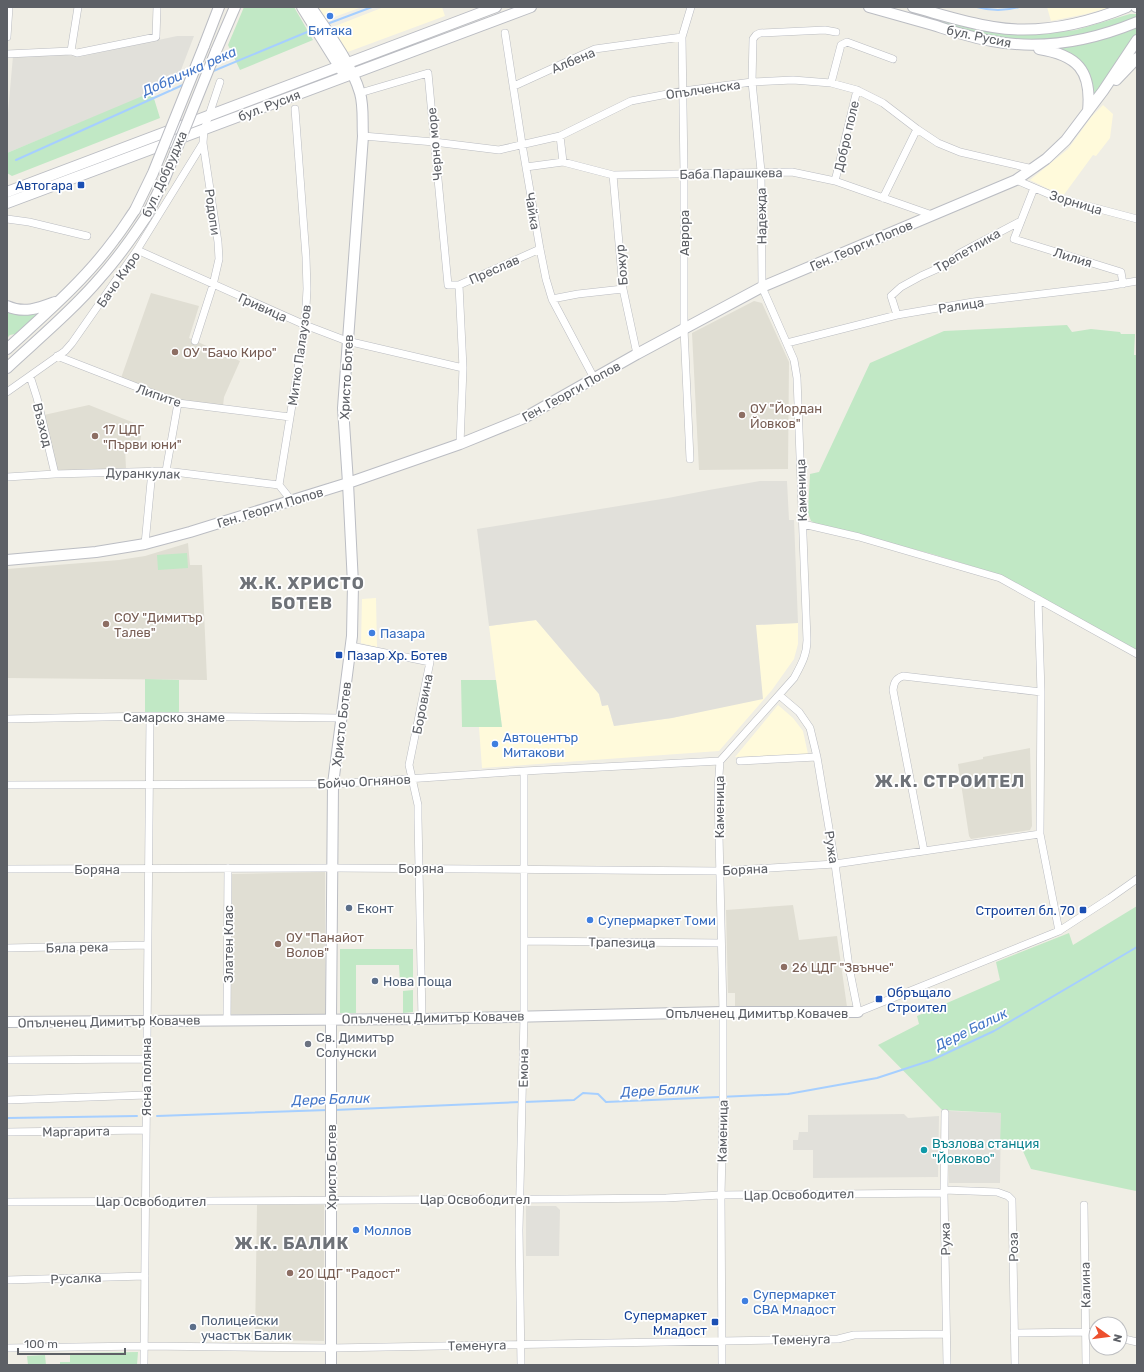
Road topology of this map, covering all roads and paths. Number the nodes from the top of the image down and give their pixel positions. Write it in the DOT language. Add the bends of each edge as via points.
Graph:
graph roads {
  1 [pos="9,7"];
  2 [pos="78,7"];
  3 [pos="157,7"];
  4 [pos="219,7"];
  5 [pos="235,7"];
  6 [pos="302,7"];
  7 [pos="311,7"];
  8 [pos="496,7"];
  9 [pos="531,7"];
  10 [pos="691,7"];
  11 [pos="869,7"];
  12 [pos="913,7"];
  13 [pos="1127,7"];
  14 [pos="316,21"];
  15 [pos="1137,22"];
  16 [pos="836,32"];
  17 [pos="323,33"];
  18 [pos="505,33"];
  19 [pos="7,37"];
  20 [pos="682,37"];
  21 [pos="1137,40"];
  22 [pos="1015,44"];
  23 [pos="327,46"];
  24 [pos="71,51"];
  25 [pos="7,54"];
  26 [pos="1137,58"];
  27 [pos="893,59"];
  28 [pos="343,64"];
  29 [pos="325,71"];
  30 [pos="349,74"];
  31 [pos="220,82"];
  32 [pos="752,82"];
  33 [pos="831,83"];
  34 [pos="514,86"];
  35 [pos="359,89"];
  36 [pos="857,90"];
  37 [pos="684,91"];
  38 [pos="295,109"];
  39 [pos="1088,111"];
  40 [pos="208,116"];
  41 [pos="917,129"];
  42 [pos="204,130"];
  43 [pos="363,136"];
  44 [pos="560,136"];
  45 [pos="434,142"];
  46 [pos="203,143"];
  47 [pos="522,144"];
  48 [pos="563,162"];
  49 [pos="526,167"];
  50 [pos="1033,169"];
  51 [pos="761,171"];
  52 [pos="684,174"];
  53 [pos="612,175"];
  54 [pos="1016,180"];
  55 [pos="835,181"];
  56 [pos="1034,188"];
  57 [pos="7,192"];
  58 [pos="883,198"];
  59 [pos="7,203"];
  60 [pos="932,215"];
  61 [pos="7,219"];
  62 [pos="1137,219"];
  63 [pos="1021,220"];
  64 [pos="87,236"];
  65 [pos="1014,239"];
  66 [pos="540,249"];
  67 [pos="137,250"];
  68 [pos="1137,281"];
  69 [pos="1123,284"];
  70 [pos="213,285"];
  71 [pos="448,285"];
  72 [pos="459,285"];
  73 [pos="762,287"];
  74 [pos="623,289"];
  75 [pos="61,299"];
  76 [pos="552,299"];
  77 [pos="7,306"];
  78 [pos="897,315"];
  79 [pos="305,325"];
  80 [pos="684,329"];
  81 [pos="195,341"];
  82 [pos="348,341"];
  83 [pos="788,343"];
  84 [pos="7,349"];
  85 [pos="637,354"];
  86 [pos="57,356"];
  87 [pos="7,368"];
  88 [pos="463,368"];
  89 [pos="30,376"];
  90 [pos="594,378"];
  91 [pos="7,392"];
  92 [pos="178,403"];
  93 [pos="290,417"];
  94 [pos="460,444"];
  95 [pos="690,460"];
  96 [pos="166,470"];
  97 [pos="152,471"];
  98 [pos="55,474"];
  99 [pos="7,477"];
  100 [pos="348,483"];
  101 [pos="279,485"];
  102 [pos="291,500"];
  103 [pos="803,524"];
  104 [pos="145,544"];
  105 [pos="7,560"];
  106 [pos="1038,599"];
  107 [pos="350,646"];
  108 [pos="1137,654"];
  109 [pos="1041,692"];
  110 [pos="778,695"];
  111 [pos="150,716"];
  112 [pos="341,718"];
  113 [pos="7,719"];
  114 [pos="817,757"];
  115 [pos="720,761"];
  116 [pos="740,761"];
  117 [pos="524,771"];
  118 [pos="412,779"];
  119 [pos="333,784"];
  120 [pos="7,785"];
  121 [pos="149,785"];
  122 [pos="1040,834"];
  123 [pos="924,851"];
  124 [pos="835,864"];
  125 [pos="228,868"];
  126 [pos="333,868"];
  127 [pos="418,868"];
  128 [pos="7,869"];
  129 [pos="148,869"];
  130 [pos="524,869"];
  131 [pos="720,870"];
  132 [pos="1137,879"];
  133 [pos="1059,931"];
  134 [pos="524,941"];
  135 [pos="721,943"];
  136 [pos="147,945"];
  137 [pos="7,948"];
  138 [pos="723,1012"];
  139 [pos="858,1012"];
  140 [pos="524,1016"];
  141 [pos="331,1019"];
  142 [pos="422,1019"];
  143 [pos="227,1020"];
  144 [pos="146,1021"];
  145 [pos="7,1022"];
  146 [pos="146,1059"];
  147 [pos="7,1060"];
  148 [pos="146,1094"];
  149 [pos="7,1100"];
  150 [pos="945,1113"];
  151 [pos="146,1130"];
  152 [pos="7,1132"];
  153 [pos="944,1191"];
  154 [pos="721,1195"];
  155 [pos="520,1199"];
  156 [pos="146,1201"];
  157 [pos="331,1201"];
  158 [pos="7,1202"];
  159 [pos="1084,1205"];
  160 [pos="145,1276"];
  161 [pos="7,1280"];
  162 [pos="1086,1332"];
  163 [pos="1014,1333"];
  164 [pos="946,1334"];
  165 [pos="722,1341"];
  166 [pos="520,1344"];
  167 [pos="144,1346"];
  168 [pos="7,1348"];
  169 [pos="331,1348"];
  170 [pos="144,1365"];
  171 [pos="331,1365"];
  172 [pos="521,1365"];
  173 [pos="722,1365"];
  174 [pos="947,1365"];
  175 [pos="1015,1365"];
  176 [pos="1086,1365"];
  1 -- 19 [label="street"];
  2 -- 24 [label="street"];
  3 -- 24 [label="street" via="156,37 77,53"];
  4 -- 75 [label="street, бул. Добруджа, bridge" via="153,173 135,210 90,269"];
  5 -- 87 [label="street, бул. Добруджа, bridge" via="165,178 146,217 125,249 99,279"];
  6 -- 14 [label="street"];
  7 -- 14 [label="street"];
  8 -- 28 [label="street, бул. Русия"];
  9 -- 30 [label="street, бул. Русия"];
  10 -- 20 [label="street, Аврора"];
  11 -- 22 [label="street, бул. Русия" via="965,35"];
  12 -- 13 [label="street, бул. Русия" via="994,28 1034,30 1078,23"];
  14 -- 17 [label="street"];
  15 -- 22 [label="street, бул. Русия" via="1084,39 1036,45"];
  16 -- 32 [label="street, Надежда" via="825,30 756,35 753,40"];
  17 -- 23 [label="street"];
  17 -- 28 [label="street"];
  18 -- 34 [label="street, Чайка"];
  20 -- 34 [label="street, Албена" via="595,49"];
  20 -- 37 [label="street, Аврора"];
  21 -- 39 [label="street"];
  22 -- 39 [label="street" via="1052,51 1068,56 1075,62 1084,76"];
  23 -- 28 [label="street"];
  23 -- 29 [label="street" via="330,61"];
  24 -- 25 [label="street"];
  26 -- 39 [label="street"];
  27 -- 33 [label="street" via="844,43 841,45"];
  28 -- 29 [label="street, бул. Русия"];
  28 -- 30 [label="street, Христо Ботев"];
  29 -- 40 [label="street, бул. Русия"];
  30 -- 35 [label="street, Христо Ботев"];
  30 -- 42 [label="street, бул. Русия"];
  31 -- 40 [label="street, Родопи"];
  32 -- 33 [label="street, Опълченска" via="793,80"];
  32 -- 37 [label="street, Опълченска"];
  32 -- 51 [label="street, Надежда"];
  33 -- 36 [label="street, Опълченска"];
  34 -- 47 [label="street, Чайка"];
  35 -- 43 [label="street, Христо Ботев"];
  35 -- 45 [label="street, Черно море" via="428,73"];
  36 -- 41 [label="street, Опълченска" via="884,103"];
  36 -- 55 [label="street, Добро поле"];
  37 -- 44 [label="street, Опълченска" via="631,101"];
  37 -- 52 [label="street, Аврора"];
  38 -- 79 [label="street, Митко Палаузов" via="306,257"];
  39 -- 50 [label="street, Ген. Георги Попов" via="1060,147"];
  40 -- 42 [label="street, Родопи"];
  40 -- 57 [label="street, бул. Русия"];
  41 -- 50 [label="street, Опълченска" via="960,152"];
  41 -- 58 [label="street"];
  42 -- 46 [label="street, Родопи"];
  42 -- 59 [label="street, бул. Русия"];
  43 -- 45 [label="street, Опълченска"];
  43 -- 82 [label="street, Христо Ботев"];
  44 -- 47 [label="street, Опълченска"];
  44 -- 48 [label="street"];
  45 -- 47 [label="street, Опълченска" via="499,150"];
  45 -- 71 [label="street, Черно море"];
  46 -- 67 [label="street, Бачо Киро"];
  46 -- 70 [label="street, Родопи" via="218,242 219,259"];
  47 -- 49 [label="street, Чайка"];
  48 -- 49 [label="street, Баба Парашкева"];
  48 -- 53 [label="street, Баба Парашкева"];
  49 -- 66 [label="street, Чайка"];
  50 -- 54 [label="street, Ген. Георги Попов"];
  51 -- 52 [label="street, Баба Парашкева"];
  51 -- 55 [label="street, Баба Парашкева" via="792,172"];
  51 -- 73 [label="street, Надежда"];
  52 -- 53 [label="street, Баба Парашкева"];
  52 -- 80 [label="street, Аврора"];
  53 -- 74 [label="street, Божур"];
  54 -- 56 [label="street, Зорница"];
  54 -- 60 [label="street, Ген. Георги Попов"];
  55 -- 58 [label="street, Баба Парашкева"];
  56 -- 62 [label="street, Зорница" via="1058,198"];
  56 -- 63 [label="street, Трепетлика"];
  58 -- 60 [label="street, Баба Парашкева"];
  60 -- 73 [label="street, Ген. Георги Попов"];
  61 -- 64 [label="street"];
  63 -- 65 [label="street, Трепетлика"];
  63 -- 78 [label="street, Трепетлика" via="960,254 948,264 901,287 891,296"];
  65 -- 69 [label="street, Лилия" via="1120,272"];
  66 -- 72 [label="street, Преслав"];
  66 -- 76 [label="street, Чайка"];
  67 -- 70 [label="street, Гривица"];
  67 -- 86 [label="street, Бачо Киро" via="78,336"];
  68 -- 69 [label="street, Ралица"];
  69 -- 78 [label="street, Ралица" via="973,302"];
  70 -- 79 [label="street, Гривица"];
  70 -- 81 [label="street, Родопи"];
  71 -- 72 [label="street, Преслав"];
  72 -- 88 [label="street"];
  73 -- 80 [label="street, Ген. Георги Попов"];
  73 -- 83 [label="street, Каменица"];
  74 -- 76 [label="street"];
  74 -- 85 [label="street, Божур"];
  75 -- 77 [label="street" via="40,308 27,310"];
  75 -- 84 [label="street, бул. Добруджа"];
  76 -- 90 [label="street, Чайка"];
  78 -- 83 [label="street, Ралица"];
  79 -- 82 [label="street, Гривица"];
  79 -- 93 [label="street, Митко Палаузов"];
  80 -- 85 [label="street, Ген. Георги Попов"];
  80 -- 95 [label="street, Аврора"];
  82 -- 88 [label="street, Гривица"];
  82 -- 100 [label="street, Христо Ботев" via="343,408"];
  83 -- 103 [label="street, Каменица" via="797,378"];
  85 -- 90 [label="street, Ген. Георги Попов"];
  86 -- 89 [label="street, Бачо Киро"];
  86 -- 92 [label="street, Липите"];
  88 -- 94 [label="street"];
  89 -- 91 [label="street, Бачо Киро"];
  89 -- 98 [label="street, Възход"];
  90 -- 94 [label="street, Ген. Георги Попов" via="524,418"];
  92 -- 93 [label="street, Липите"];
  92 -- 96 [label="street"];
  93 -- 101 [label="street, Митко Палаузов"];
  94 -- 100 [label="street, Ген. Георги Попов"];
  96 -- 97 [label="street, Дуранкулак"];
  96 -- 101 [label="street, Дуранкулак"];
  97 -- 98 [label="street, Дуранкулак"];
  97 -- 104 [label="street"];
  98 -- 99 [label="street, Дуранкулак"];
  100 -- 102 [label="street, Ген. Георги Попов"];
  100 -- 107 [label="street, Христо Ботев" via="353,578"];
  101 -- 102 [label="street"];
  102 -- 104 [label="street, Ген. Георги Попов"];
  103 -- 106 [label="street" via="859,537 1000,578"];
  103 -- 110 [label="street, Каменица" via="807,652 794,678"];
  104 -- 105 [label="street, Ген. Георги Попов" via="96,552"];
  106 -- 108 [label="street"];
  106 -- 109 [label="street"];
  107 -- 112 [label="street, Христо Ботев"];
  107 -- 118 [label="street, Боровина" via="430,662 409,765"];
  109 -- 122 [label="street"];
  109 -- 123 [label="street" via="902,676 894,683 893,690"];
  110 -- 114 [label="street, Ружа" via="805,719 810,728"];
  110 -- 115 [label="street, Каменица"];
  111 -- 112 [label="street, Самарско знаме"];
  111 -- 113 [label="street, Самарско знаме"];
  111 -- 121 [label="street, Ясна поляна"];
  112 -- 119 [label="street, Христо Ботев"];
  114 -- 116 [label="street"];
  114 -- 124 [label="street, Ружа"];
  115 -- 117 [label="street, Бойчо Огнянов"];
  115 -- 131 [label="street, Каменица"];
  117 -- 118 [label="street, Бойчо Огнянов"];
  117 -- 130 [label="street, Емона"];
  118 -- 119 [label="street, Бойчо Огнянов"];
  118 -- 127 [label="street" via="418,805"];
  119 -- 121 [label="street, Бойчо Огнянов"];
  119 -- 126 [label="street, Христо Ботев"];
  120 -- 121 [label="street, Бойчо Огнянов"];
  121 -- 129 [label="street, Ясна поляна"];
  122 -- 123 [label="street, Боряна"];
  122 -- 133 [label="street"];
  123 -- 124 [label="street, Боряна"];
  124 -- 131 [label="street, Боряна"];
  124 -- 139 [label="street, Ружа"];
  125 -- 126 [label="street, Боряна"];
  125 -- 129 [label="street, Боряна"];
  125 -- 143 [label="street, Златен Клас"];
  126 -- 127 [label="street, Боряна"];
  126 -- 141 [label="street, Христо Ботев"];
  127 -- 130 [label="street, Боряна"];
  127 -- 142 [label="street"];
  128 -- 129 [label="street, Боряна"];
  129 -- 136 [label="street, Ясна поляна"];
  130 -- 131 [label="street, Боряна"];
  130 -- 134 [label="street, Емона"];
  131 -- 135 [label="street, Каменица"];
  132 -- 133 [label="street"];
  133 -- 139 [label="street"];
  134 -- 135 [label="street, Трапезица"];
  134 -- 140 [label="street, Емона"];
  135 -- 138 [label="street, Каменица"];
  136 -- 137 [label="street, Бяла река"];
  136 -- 144 [label="street, Ясна поляна"];
  138 -- 139 [label="street, Опълченец Димитър Ковачев"];
  138 -- 140 [label="street, Опълченец Димитър Ковачев"];
  138 -- 154 [label="street, Каменица"];
  140 -- 142 [label="street, Опълченец Димитър Ковачев"];
  140 -- 155 [label="street, Емона"];
  141 -- 142 [label="street, Опълченец Димитър Ковачев"];
  141 -- 143 [label="street, Опълченец Димитър Ковачев"];
  141 -- 157 [label="street, Христо Ботев"];
  143 -- 144 [label="street, Опълченец Димитър Ковачев"];
  144 -- 145 [label="street, Опълченец Димитър Ковачев"];
  144 -- 146 [label="street, Ясна поляна"];
  146 -- 147 [label="street"];
  146 -- 148 [label="street, Ясна поляна"];
  148 -- 149 [label="street"];
  148 -- 151 [label="street, Ясна поляна"];
  150 -- 153 [label="street, Ружа"];
  151 -- 152 [label="street, Маргарита"];
  151 -- 156 [label="street, Ясна поляна"];
  153 -- 154 [label="street, Цар Освободител"];
  153 -- 163 [label="street, Роза" via="997,1192 1012,1200"];
  153 -- 164 [label="street, Ружа"];
  154 -- 155 [label="street, Цар Освободител"];
  154 -- 165 [label="street, Каменица"];
  155 -- 157 [label="street, Цар Освободител"];
  155 -- 166 [label="street, Емона"];
  156 -- 157 [label="street, Цар Освободител"];
  156 -- 158 [label="street, Цар Освободител"];
  156 -- 160 [label="street, Ясна поляна"];
  157 -- 169 [label="street, Христо Ботев"];
  159 -- 162 [label="street, Калина"];
  160 -- 161 [label="street, Русалка"];
  160 -- 167 [label="street, Ясна поляна"];
  162 -- 163 [label="street"];
  162 -- 176 [label="street, Калина"];
  163 -- 175 [label="street, Роза"];
  164 -- 165 [label="street, Теменуга"];
  164 -- 174 [label="street, Ружа"];
  165 -- 166 [label="street, Теменуга"];
  165 -- 173 [label="street, Каменица"];
  166 -- 169 [label="street, Теменуга"];
  166 -- 172 [label="street, Емона"];
  167 -- 168 [label="street, Теменуга"];
  167 -- 169 [label="street, Теменуга"];
  167 -- 170 [label="street, Ясна поляна"];
  169 -- 171 [label="street, Христо Ботев"];
}
